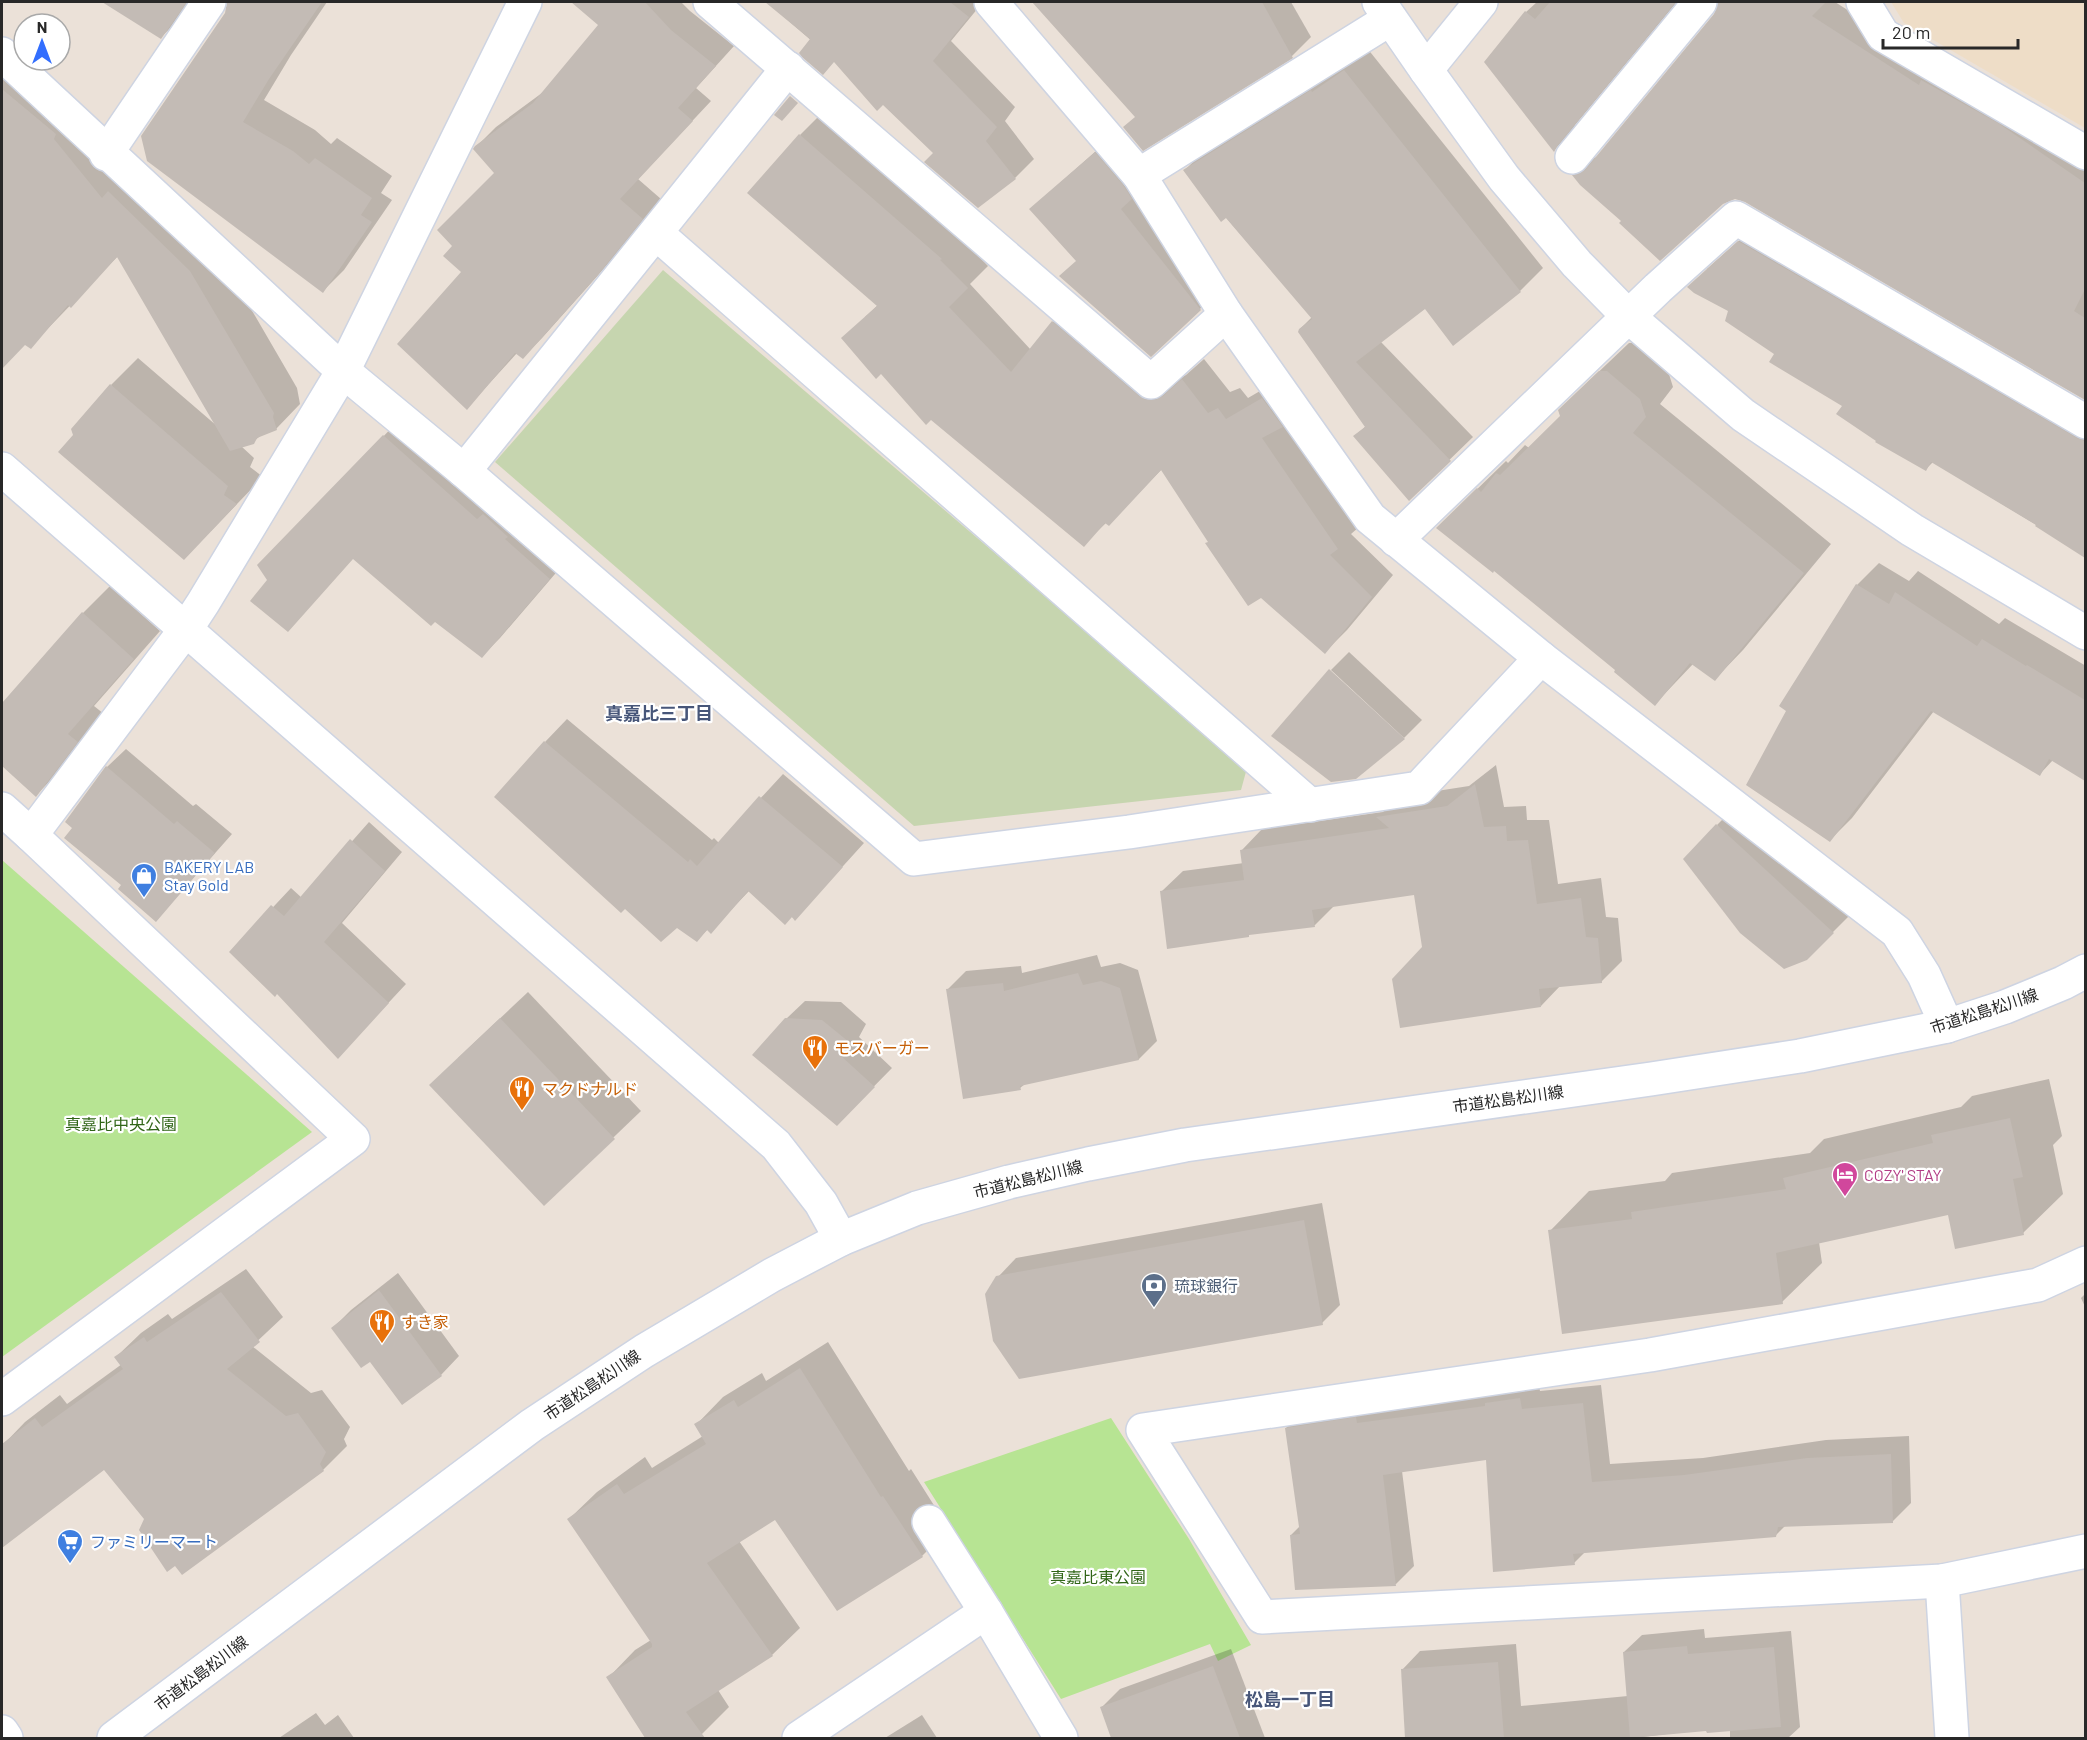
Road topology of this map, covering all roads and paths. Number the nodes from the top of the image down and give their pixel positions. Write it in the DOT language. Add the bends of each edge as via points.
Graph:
graph roads {
  1 [pos="209,2"];
  2 [pos="525,2"];
  3 [pos="710,2"];
  4 [pos="992,2"];
  5 [pos="1481,2"];
  6 [pos="1700,2"];
  7 [pos="1863,2"];
  8 [pos="1385,10"];
  9 [pos="2,54"];
  10 [pos="788,68"];
  11 [pos="1426,70"];
  12 [pos="2085,153"];
  13 [pos="106,154"];
  14 [pos="1572,157"];
  15 [pos="1139,175"];
  16 [pos="656,233"];
  17 [pos="1226,314"];
  18 [pos="1629,317"];
  19 [pos="343,372"];
  20 [pos="2085,422"];
  21 [pos="2,469"];
  22 [pos="464,471"];
  23 [pos="1396,540"];
  24 [pos="186,629"];
  25 [pos="2085,633"];
  26 [pos="1541,658"];
  27 [pos="1310,805"];
  28 [pos="2,809"];
  29 [pos="30,835"];
  30 [pos="2085,971"];
  31 [pos="1947,1026"];
  32 [pos="841,1239"];
  33 [pos="2085,1263"];
  34 [pos="2,1399"];
  35 [pos="929,1522"];
  36 [pos="2085,1551"];
  37 [pos="1942,1581"];
  38 [pos="986,1612"];
  39 [pos="2,1732"];
  40 [pos="6,1738"];
  41 [pos="114,1738"];
  42 [pos="799,1738"];
  43 [pos="1061,1738"];
  44 [pos="1952,1738"];
  1 -- 13 [label="street"];
  2 -- 19 [label="street"];
  3 -- 10 [label="street"];
  4 -- 15 [label="street"];
  5 -- 11 [label="street"];
  6 -- 14 [label="street"];
  7 -- 12 [label="street" via="1882,34"];
  8 -- 11 [label="street"];
  8 -- 15 [label="street"];
  9 -- 13 [label="street"];
  10 -- 16 [label="street"];
  10 -- 17 [label="street" via="1151,382"];
  11 -- 18 [label="street" via="1504,178 1576,264"];
  13 -- 19 [label="street"];
  15 -- 17 [label="street"];
  16 -- 22 [label="street"];
  16 -- 27 [label="street"];
  17 -- 23 [label="street" via="1370,518"];
  18 -- 20 [label="street" via="1736,218"];
  18 -- 23 [label="street"];
  18 -- 25 [label="street" via="1743,415 1912,530"];
  19 -- 22 [label="street"];
  19 -- 24 [label="street"];
  21 -- 24 [label="street"];
  22 -- 27 [label="street" via="914,859"];
  23 -- 26 [label="street"];
  24 -- 29 [label="street"];
  24 -- 32 [label="street" via="776,1145 821,1203"];
  26 -- 27 [label="street" via="1419,788"];
  26 -- 31 [label="street" via="1897,932 1924,975"];
  28 -- 29 [label="street"];
  29 -- 34 [label="street" via="353,1139"];
  30 -- 31 [label="street, 市道松島松川線" via="2005,1007"];
  31 -- 32 [label="street, 市道松島松川線" via="1777,1060 1185,1145 1009,1182 916,1208"];
  32 -- 41 [label="street, 市道松島松川線" via="644,1351 532,1425"];
  33 -- 37 [label="street" via="2038,1285 1650,1355 1143,1430 1262,1617"];
  35 -- 38 [label="street"];
  36 -- 37 [label="street"];
  37 -- 44 [label="street"];
  38 -- 42 [label="street"];
  38 -- 43 [label="street"];
  39 -- 40 [label="street"];
}
